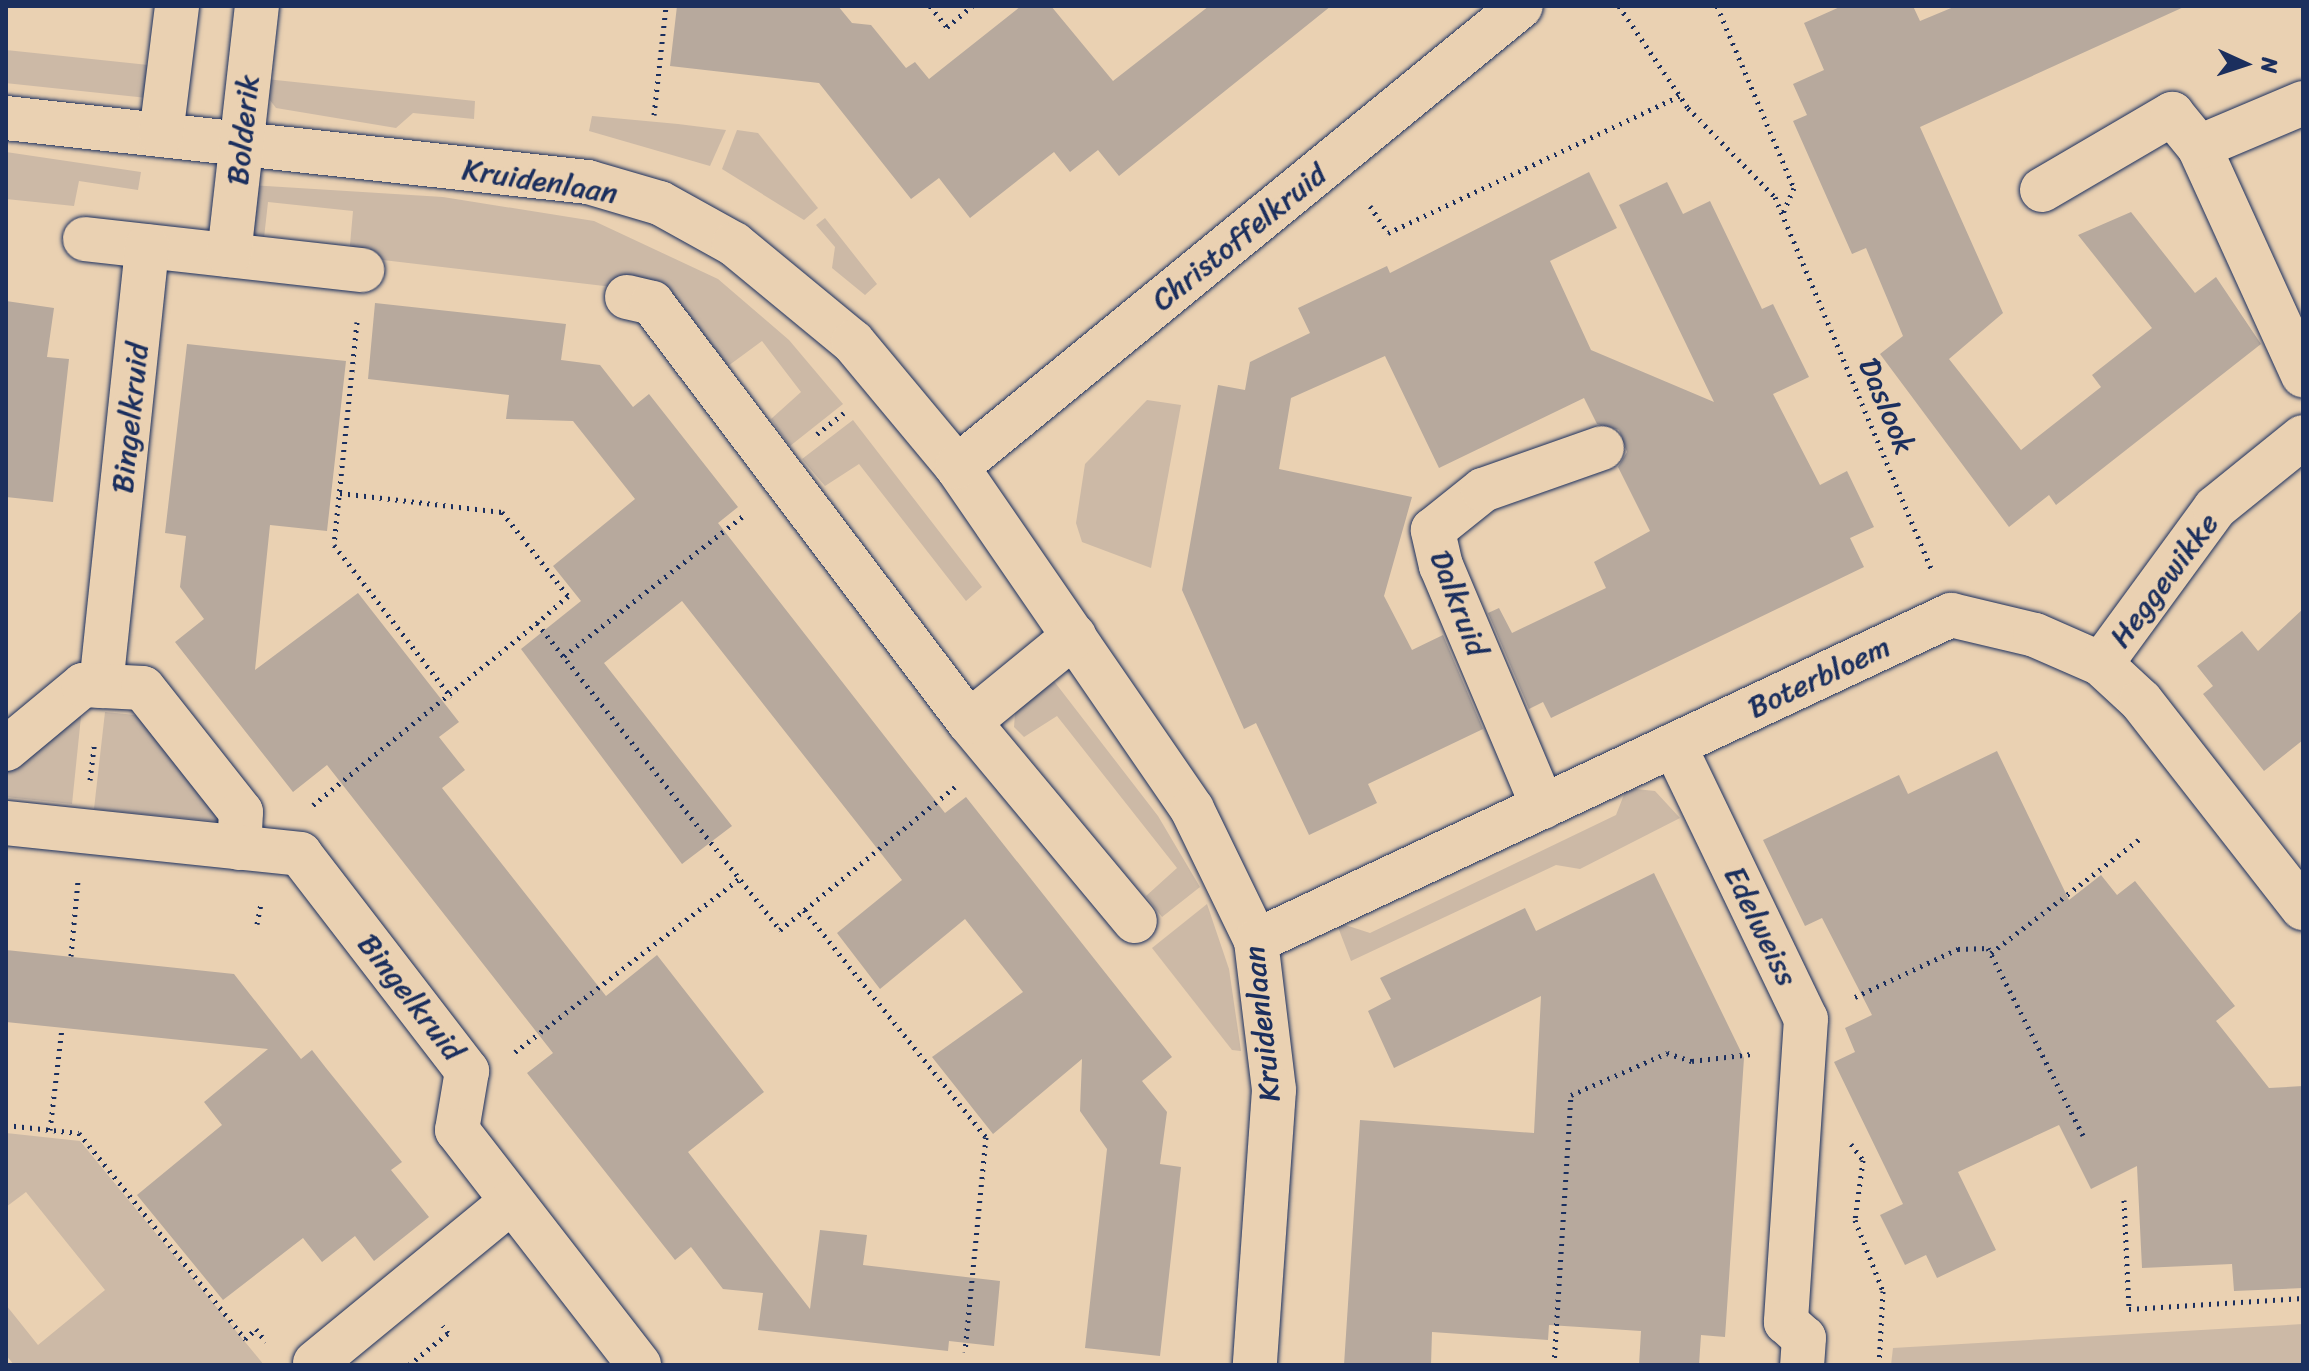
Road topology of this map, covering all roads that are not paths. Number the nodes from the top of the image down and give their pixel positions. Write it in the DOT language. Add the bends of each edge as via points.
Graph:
graph roads {
  1 [pos="177,6"];
  2 [pos="257,6"];
  3 [pos="1521,6"];
  4 [pos="2303,103"];
  5 [pos="6,118"];
  6 [pos="161,135"];
  7 [pos="242,145"];
  8 [pos="2199,147"];
  9 [pos="2042,190"];
  10 [pos="85,239"];
  11 [pos="147,246"];
  12 [pos="229,255"];
  13 [pos="362,270"];
  14 [pos="627,297"];
  15 [pos="2303,375"];
  16 [pos="2303,437"];
  17 [pos="1602,448"];
  18 [pos="957,467"];
  19 [pos="1074,636"];
  20 [pos="2101,664"];
  21 [pos="101,686"];
  22 [pos="982,737"];
  23 [pos="1674,745"];
  24 [pos="6,749"];
  25 [pos="1543,807"];
  26 [pos="6,823"];
  27 [pos="254,850"];
  28 [pos="2303,908"];
  29 [pos="1135,921"];
  30 [pos="1256,941"];
  31 [pos="511,1202"];
  32 [pos="295,1358"];
  33 [pos="639,1365"];
  34 [pos="1255,1365"];
  35 [pos="1802,1365"];
  1 -- 6 [label="street"];
  2 -- 7 [label="street, Bolderik"];
  3 -- 18 [label="street, Christoffelkruid"];
  4 -- 8 [label="street"];
  5 -- 6 [label="street, Kruidenlaan"];
  6 -- 7 [label="street, Kruidenlaan"];
  7 -- 12 [label="street, Bolderik"];
  7 -- 18 [label="street, Kruidenlaan" via="588,182 660,203 734,244 853,342"];
  8 -- 9 [label="street" via="2172,114"];
  8 -- 15 [label="street"];
  10 -- 11 [label="street"];
  11 -- 12 [label="street"];
  11 -- 21 [label="street, Bingelkruid"];
  12 -- 13 [label="street"];
  14 -- 22 [label="street" via="652,303"];
  16 -- 20 [label="street, Heggewikke" via="2215,508"];
  17 -- 25 [label="street, Dalkruid" via="1483,490 1433,530 1441,566"];
  18 -- 19 [label="street, Kruidenlaan"];
  19 -- 22 [label="street"];
  19 -- 30 [label="street, Kruidenlaan" via="1192,809"];
  20 -- 23 [label="street, Boterbloem" via="2035,635 1951,615"];
  20 -- 28 [label="street" via="2141,701"];
  21 -- 24 [label="street" via="83,685"];
  21 -- 27 [label="street" via="143,688 241,812"];
  22 -- 29 [label="street"];
  23 -- 25 [label="street, Boterbloem"];
  23 -- 35 [label="street, Edelweiss" via="1807,1033 1786,1322 1804,1338"];
  25 -- 30 [label="street, Boterbloem"];
  26 -- 27 [label="street, Bingelkruid"];
  27 -- 31 [label="street, Bingelkruid" via="300,854 467,1071 457,1130"];
  30 -- 34 [label="street, Kruidenlaan" via="1274,1090"];
  31 -- 32 [label="street"];
  31 -- 33 [label="street, Bingelkruid"];
}
